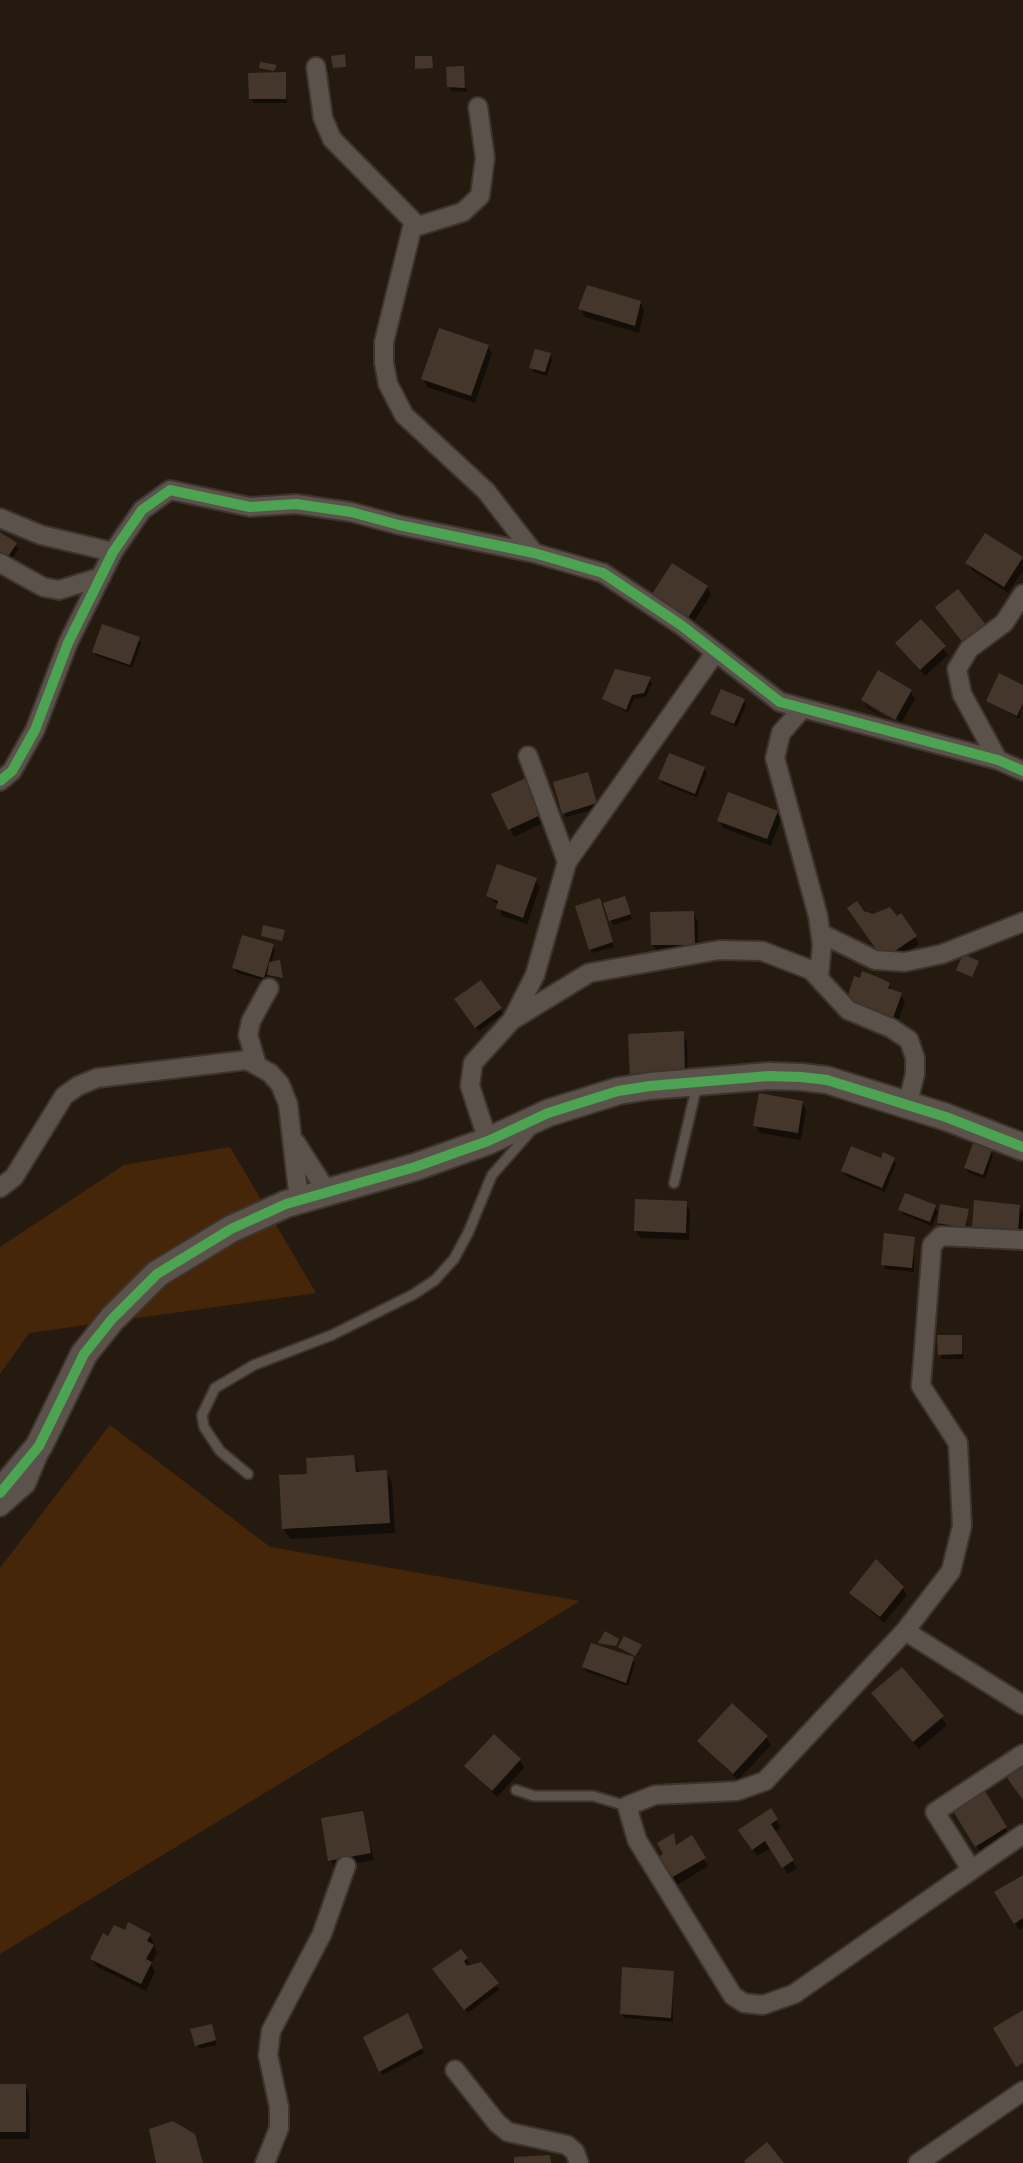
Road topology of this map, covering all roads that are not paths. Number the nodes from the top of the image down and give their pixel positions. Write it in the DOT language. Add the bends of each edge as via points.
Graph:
graph roads {
  1 [pos="316,67"];
  2 [pos="478,107"];
  3 [pos="416,224"];
  4 [pos="0,518"];
  5 [pos="113,552"];
  6 [pos="534,553"];
  7 [pos="0,563"];
  8 [pos="101,577"];
  9 [pos="1023,594"];
  10 [pos="715,653"];
  11 [pos="801,710"];
  12 [pos="528,756"];
  13 [pos="998,760"];
  14 [pos="1023,771"];
  15 [pos="0,781"];
  16 [pos="567,862"];
  17 [pos="1023,922"];
  18 [pos="822,934"];
  19 [pos="819,976"];
  20 [pos="269,988"];
  21 [pos="512,1020"];
  22 [pos="256,1062"];
  23 [pos="698,1082"];
  24 [pos="907,1106"];
  25 [pos="548,1113"];
  26 [pos="295,1140"];
  27 [pos="488,1141"];
  28 [pos="1023,1147"];
  29 [pos="674,1183"];
  30 [pos="0,1188"];
  31 [pos="326,1190"];
  32 [pos="299,1200"];
  33 [pos="1023,1240"];
  34 [pos="39,1446"];
  35 [pos="248,1474"];
  36 [pos="0,1493"];
  37 [pos="0,1507"];
  38 [pos="905,1631"];
  39 [pos="1023,1705"];
  40 [pos="1023,1754"];
  41 [pos="516,1790"];
  42 [pos="627,1806"];
  43 [pos="1023,1834"];
  44 [pos="346,1866"];
  45 [pos="971,1869"];
  46 [pos="455,2070"];
  47 [pos="1023,2091"];
  48 [pos="265,2163"];
  49 [pos="579,2163"];
  50 [pos="918,2163"];
  1 -- 3 [label="street" via="323,118 332,139"];
  2 -- 3 [label="street" via="485,158 480,196 463,212"];
  3 -- 6 [label="street" via="384,342 388,384 404,415 486,491"];
  4 -- 5 [label="street" via="41,535"];
  5 -- 6 [label="street" via="142,510 170,490 250,507 296,504 336,509"];
  5 -- 8 [label="street"];
  6 -- 10 [label="street" via="603,573"];
  7 -- 8 [label="street" via="59,590"];
  8 -- 15 [label="street" via="68,643 35,730 12,771"];
  9 -- 13 [label="street" via="1004,623 969,649 957,669 967,706"];
  10 -- 11 [label="street" via="757,687"];
  10 -- 16 [label="street"];
  11 -- 13 [label="street"];
  11 -- 18 [label="street" via="781,733 775,758"];
  12 -- 16 [label="street"];
  13 -- 14 [label="street"];
  16 -- 21 [label="street" via="535,975"];
  17 -- 18 [label="street" via="942,954 905,962 875,960"];
  18 -- 19 [label="street"];
  19 -- 21 [label="street" via="762,951 719,950 589,973"];
  19 -- 24 [label="street" via="848,1010 909,1040 915,1074"];
  20 -- 22 [label="street" via="248,1035"];
  21 -- 27 [label="street" via="470,1073"];
  22 -- 26 [label="street" via="280,1084"];
  22 -- 30 [label="street" via="118,1075 78,1086 64,1096 14,1177"];
  23 -- 24 [label="street" via="801,1077"];
  23 -- 25 [label="street" via="618,1091"];
  23 -- 29 [label="lane"];
  24 -- 28 [label="street"];
  25 -- 27 [label="street"];
  25 -- 35 [label="lane" via="492,1175 454,1259 435,1280 215,1388 202,1415 204,1427 220,1451"];
  26 -- 31 [label="street"];
  26 -- 32 [label="street"];
  27 -- 31 [label="street"];
  31 -- 32 [label="street"];
  32 -- 34 [label="street" via="231,1229 157,1274 130,1299 84,1354"];
  33 -- 38 [label="street" via="941,1236 932,1245 921,1386 958,1443 962,1526 951,1571"];
  34 -- 36 [label="street"];
  34 -- 37 [label="street" via="32,1475"];
  38 -- 39 [label="street"];
  38 -- 42 [label="street" via="765,1781 737,1791 655,1795"];
  40 -- 45 [label="street" via="935,1812"];
  41 -- 42 [label="lane" via="534,1796 601,1797"];
  42 -- 45 [label="street" via="637,1840 728,1989 753,2005 794,1994"];
  43 -- 45 [label="street"];
  44 -- 48 [label="street" via="322,1934 271,2031 268,2055 279,2117"];
  46 -- 49 [label="street" via="508,2132 567,2145"];
  47 -- 50 [label="street"];
}
